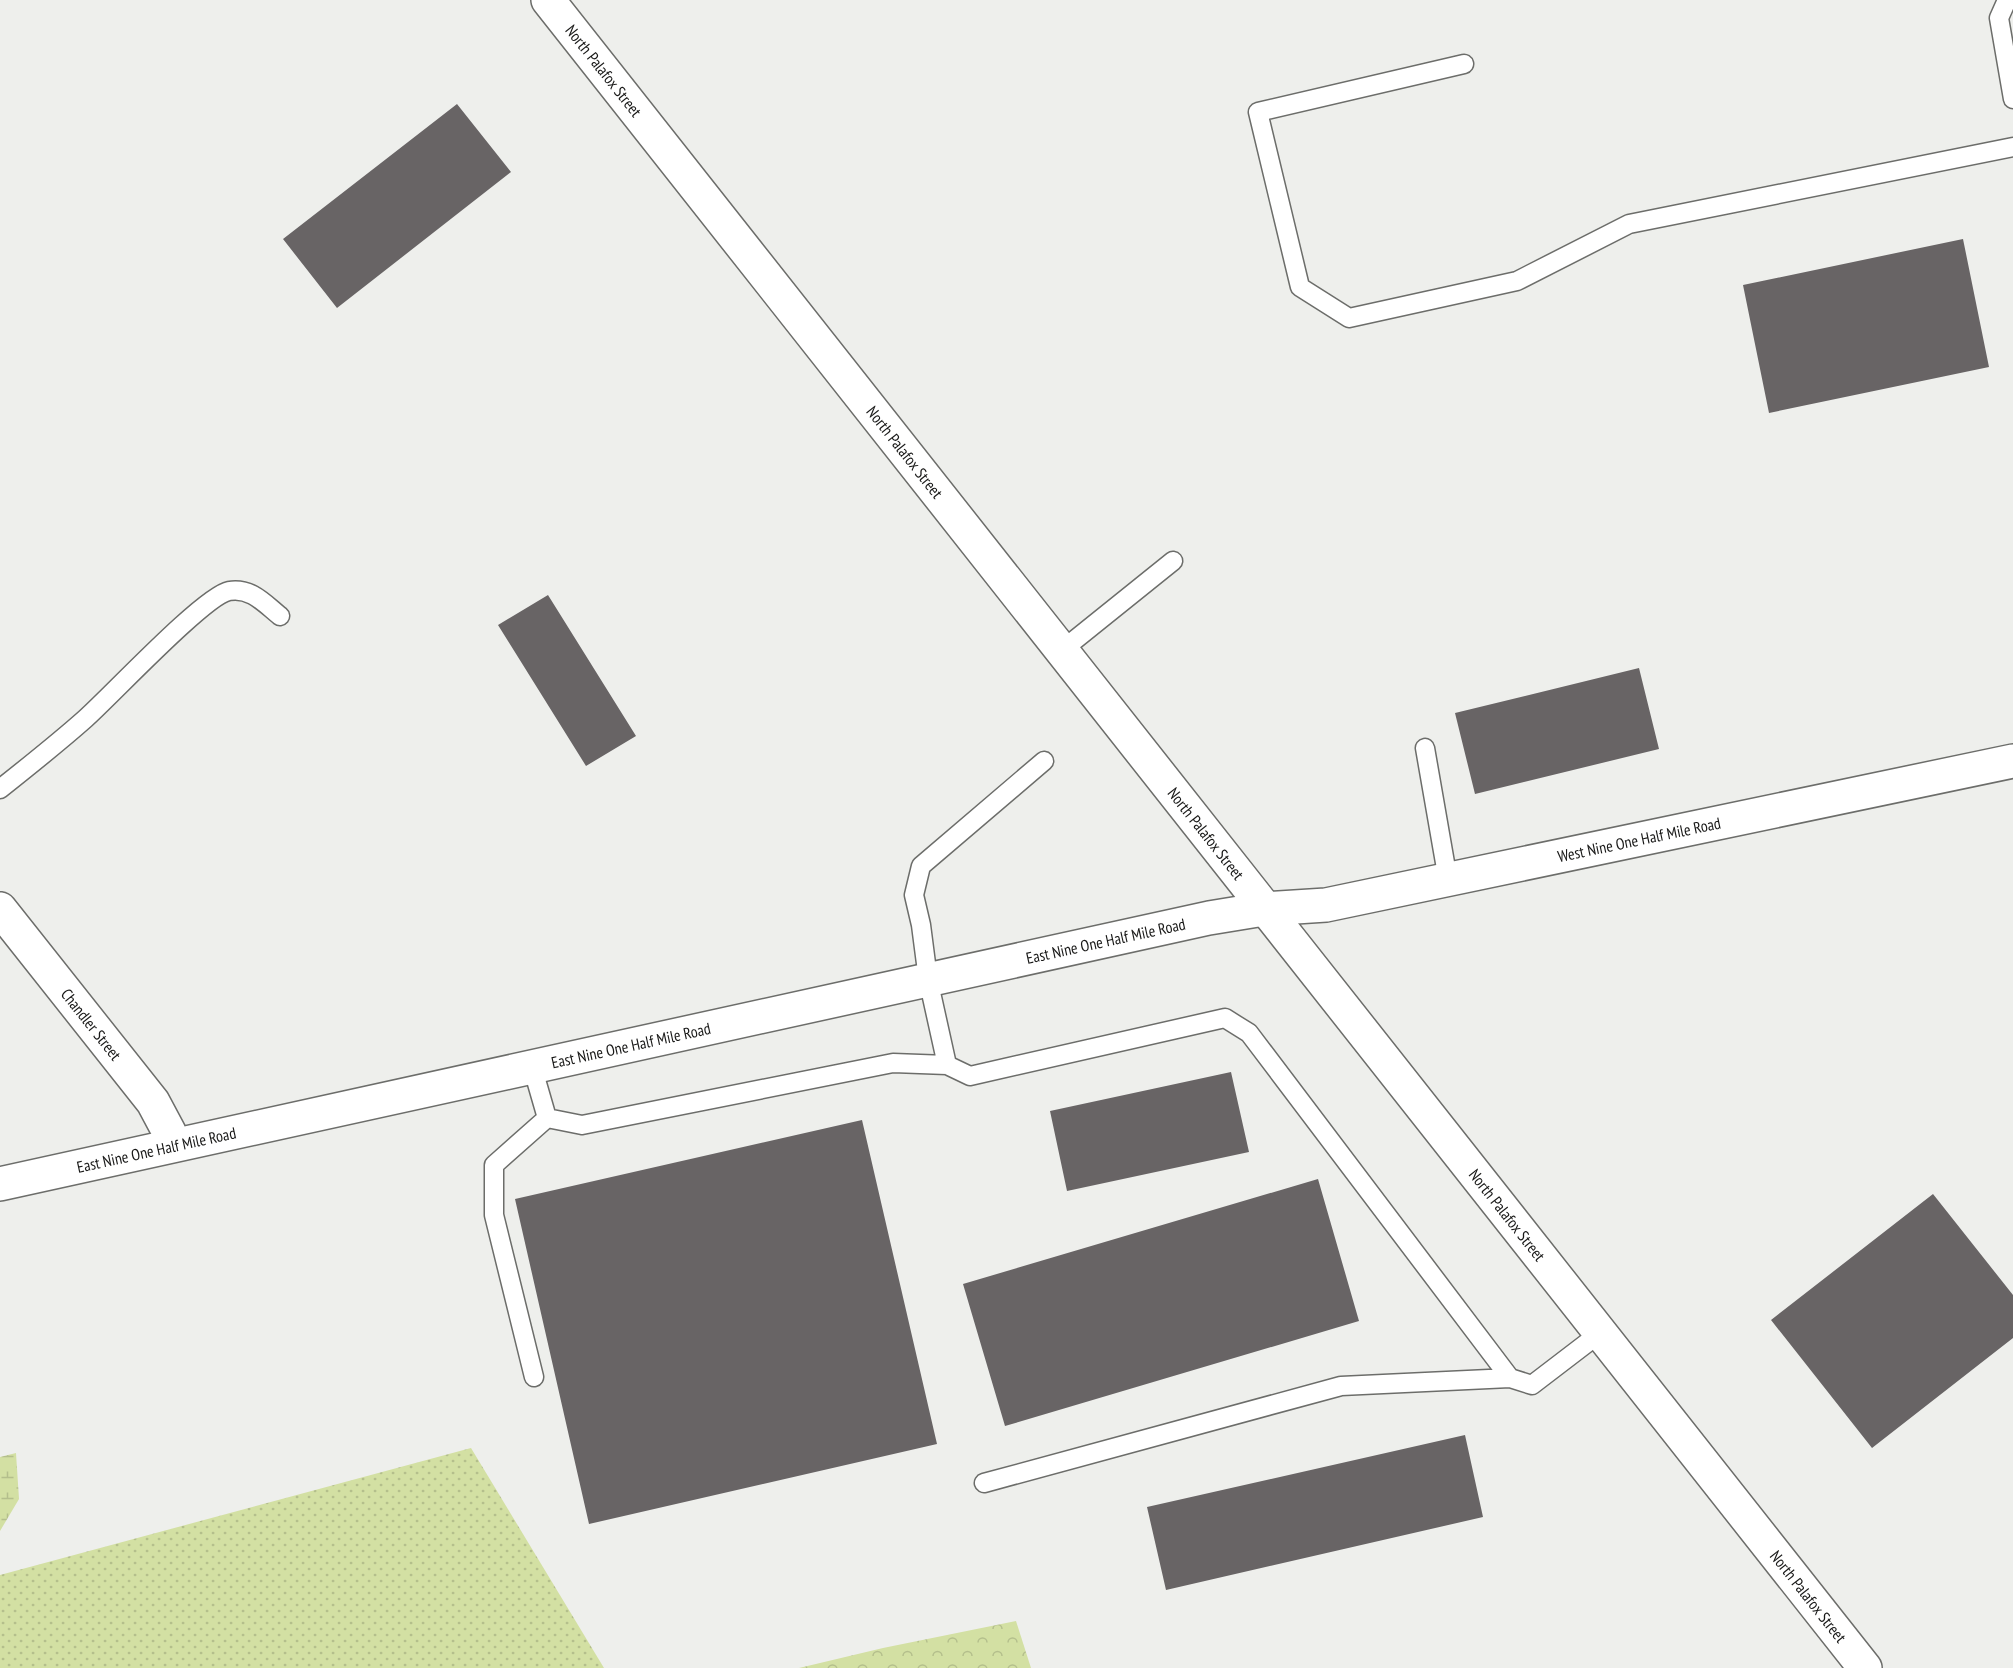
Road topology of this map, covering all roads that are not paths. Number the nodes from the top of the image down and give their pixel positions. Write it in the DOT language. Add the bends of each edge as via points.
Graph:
graph roads {
  1 [pos="548,0"];
  2 [pos="2007,0"];
  3 [pos="1464,64"];
  4 [pos="2013,99"];
  5 [pos="2013,147"];
  6 [pos="1173,561"];
  7 [pos="280,616"];
  8 [pos="1061,651"];
  9 [pos="1425,748"];
  10 [pos="1044,761"];
  11 [pos="2013,761"];
  12 [pos="0,789"];
  13 [pos="1448,880"];
  14 [pos="0,909"];
  15 [pos="1264,909"];
  16 [pos="928,979"];
  17 [pos="947,1065"];
  18 [pos="532,1066"];
  19 [pos="547,1118"];
  20 [pos="173,1145"];
  21 [pos="0,1184"];
  22 [pos="1600,1333"];
  23 [pos="534,1377"];
  24 [pos="1510,1378"];
  25 [pos="984,1483"];
  26 [pos="1865,1668"];
  1 -- 8 [label="street, North Palafox Street"];
  2 -- 4 [label="lane" via="1999,18"];
  3 -- 5 [label="lane" via="1258,112 1300,286 1349,318 1517,281 1629,225"];
  6 -- 8 [label="lane"];
  7 -- 12 [label="lane" via="252,593 231,590 219,594 86,718"];
  8 -- 15 [label="street, North Palafox Street"];
  9 -- 13 [label="lane"];
  10 -- 16 [label="lane" via="921,866 914,895"];
  11 -- 13 [label="street, West Nine One Half Mile Road"];
  13 -- 15 [label="street, West Nine One Half Mile Road" via="1326,905"];
  14 -- 20 [label="street, Chandler Street" via="153,1102"];
  15 -- 16 [label="street, East Nine One Half Mile Road"];
  15 -- 22 [label="street, North Palafox Street"];
  16 -- 17 [label="lane"];
  16 -- 18 [label="street, East Nine One Half Mile Road"];
  17 -- 19 [label="lane" via="893,1063 582,1125"];
  17 -- 24 [label="lane" via="970,1076 1225,1018 1250,1033"];
  18 -- 19 [label="lane"];
  18 -- 20 [label="street, East Nine One Half Mile Road"];
  19 -- 23 [label="lane" via="494,1165 494,1215"];
  20 -- 21 [label="street, East Nine One Half Mile Road"];
  22 -- 24 [label="lane" via="1532,1385"];
  22 -- 26 [label="street, North Palafox Street"];
  24 -- 25 [label="lane" via="1341,1386"];
}
